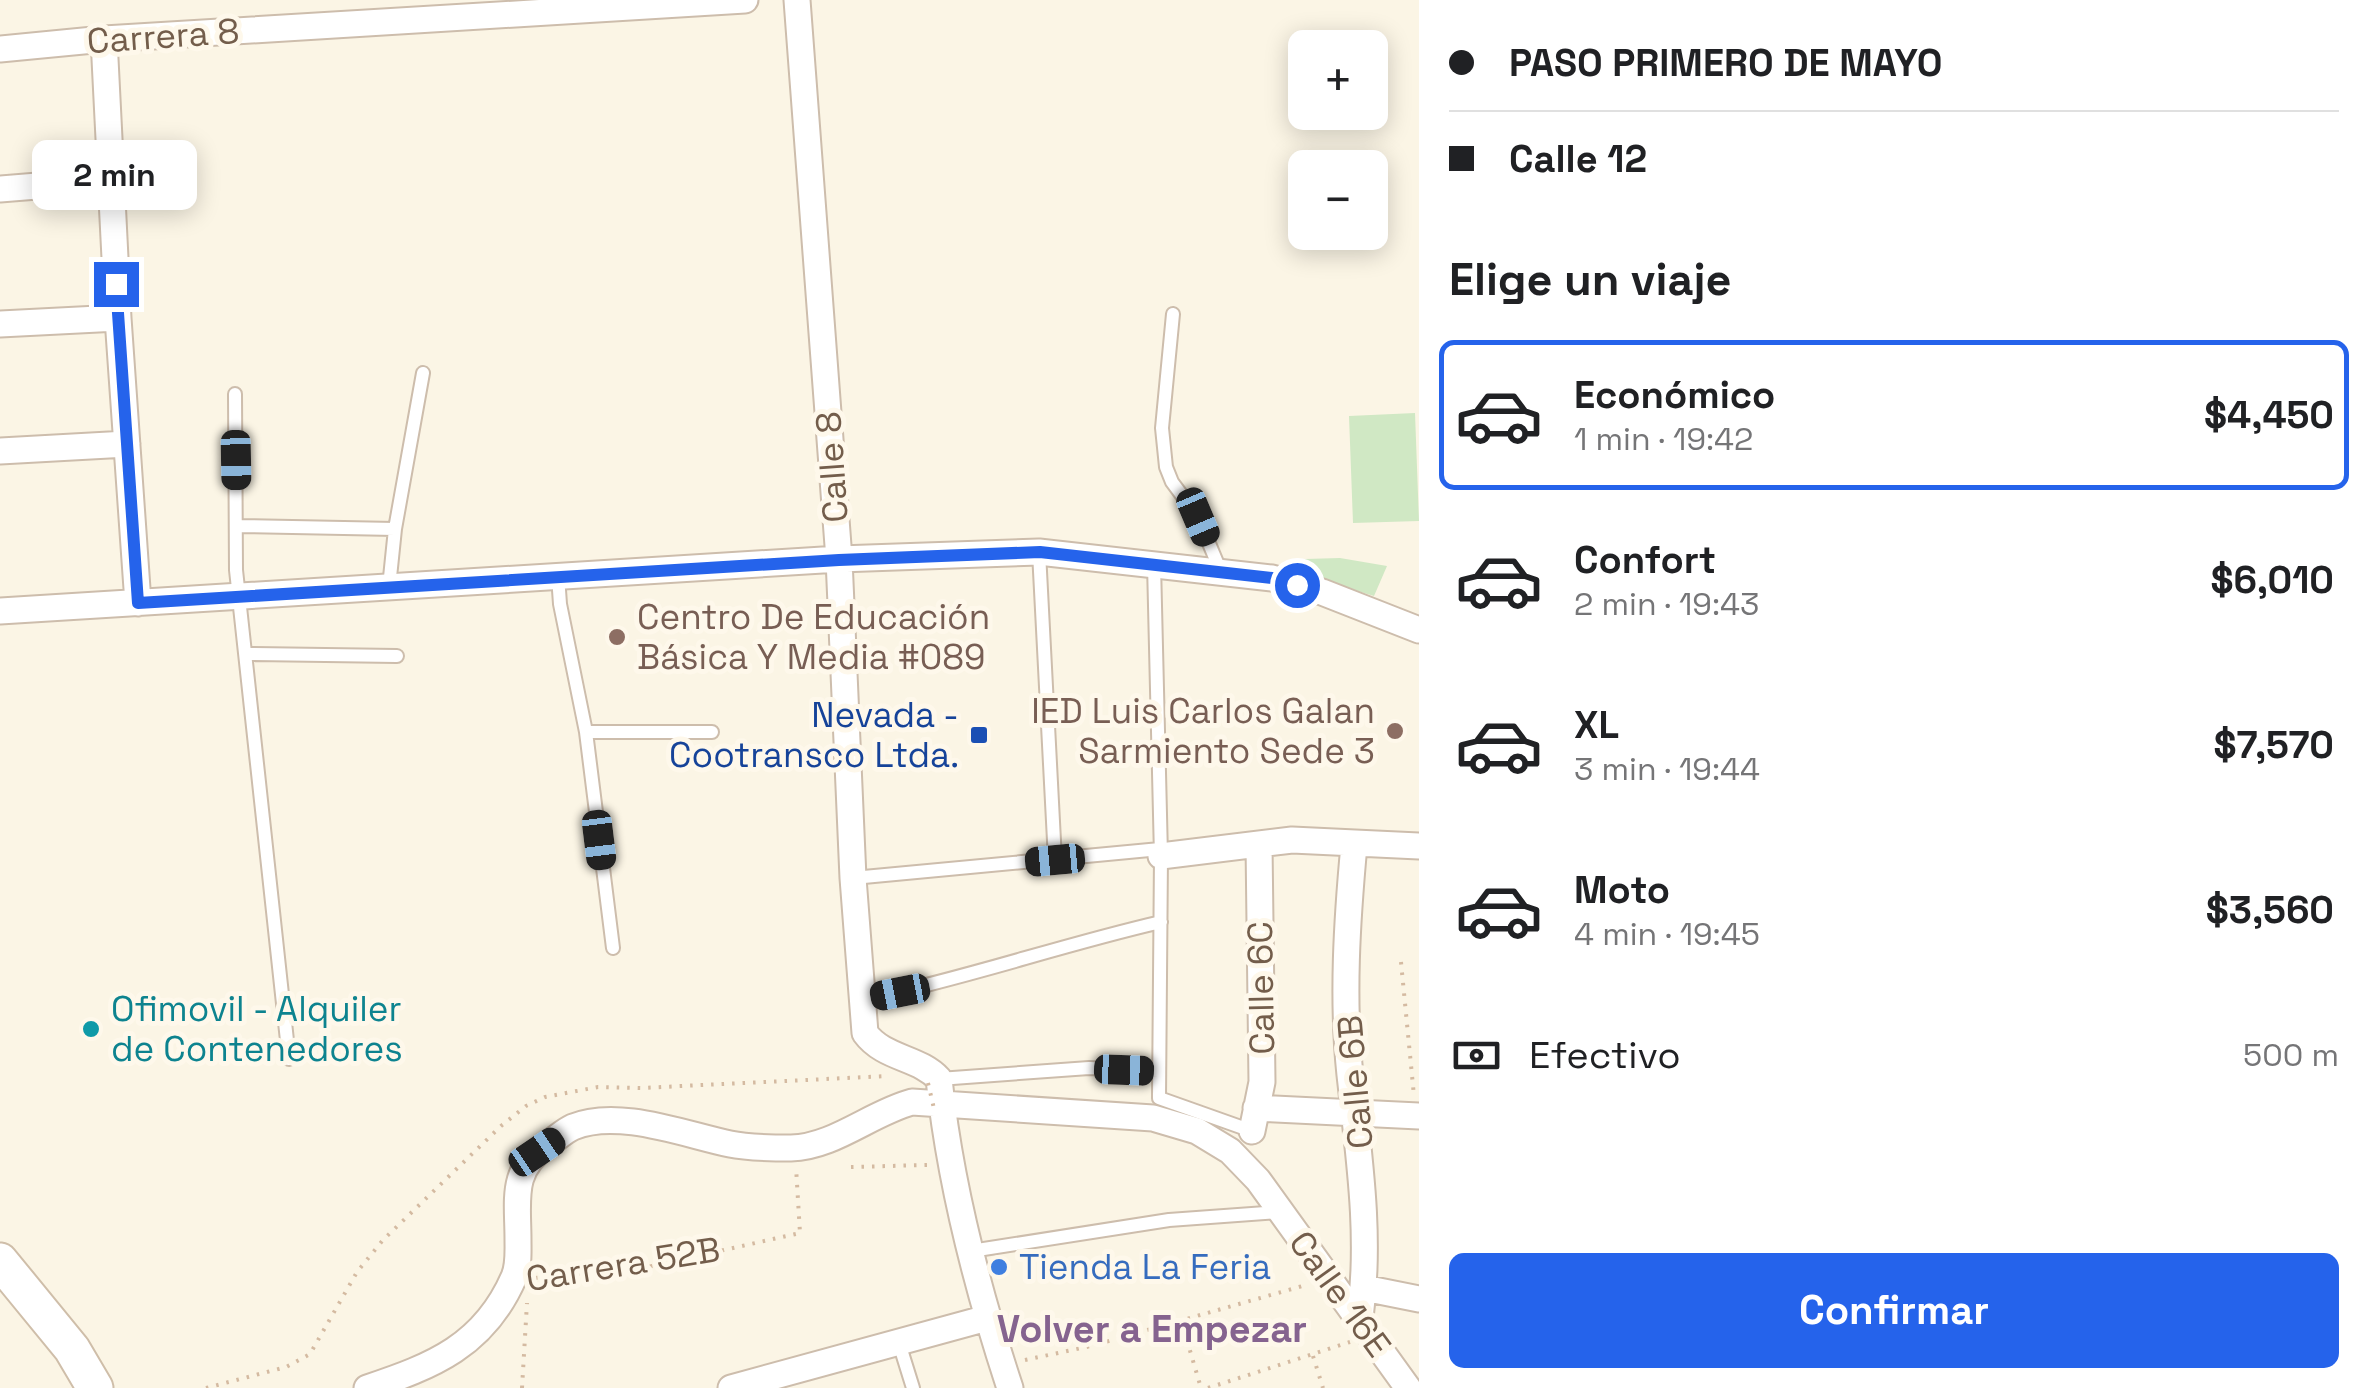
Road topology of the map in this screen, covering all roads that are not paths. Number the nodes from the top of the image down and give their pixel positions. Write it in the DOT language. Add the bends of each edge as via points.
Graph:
graph roads {
  1 [pos="745,0"];
  2 [pos="798,0"];
  3 [pos="104,39"];
  4 [pos="0,49"];
  5 [pos="111,180"];
  6 [pos="0,189"];
  7 [pos="1173,314"];
  8 [pos="118,318"];
  9 [pos="0,324"];
  10 [pos="423,373"];
  11 [pos="234,394"];
  12 [pos="127,444"];
  13 [pos="0,451"];
  14 [pos="238,526"];
  15 [pos="395,529"];
  16 [pos="1040,552"];
  17 [pos="839,560"];
  18 [pos="1154,564"];
  19 [pos="1220,572"];
  20 [pos="558,576"];
  21 [pos="389,587"];
  22 [pos="240,596"];
  23 [pos="138,603"];
  24 [pos="0,611"];
  25 [pos="1416,620"];
  26 [pos="247,654"];
  27 [pos="397,656"];
  28 [pos="586,732"];
  29 [pos="712,732"];
  30 [pos="1259,844"];
  31 [pos="1354,845"];
  32 [pos="1419,846"];
  33 [pos="1161,852"];
  34 [pos="1055,860"];
  35 [pos="853,878"];
  36 [pos="1161,922"];
  37 [pos="613,948"];
  38 [pos="862,1000"];
  39 [pos="289,1059"];
  40 [pos="1158,1071"];
  41 [pos="936,1095"];
  42 [pos="1357,1116"];
  43 [pos="1418,1116"];
  44 [pos="1254,1120"];
  45 [pos="1276,1206"];
  46 [pos="971,1251"];
  47 [pos="0,1261"];
  48 [pos="523,1276"];
  49 [pos="1364,1288"];
  50 [pos="1419,1299"];
  51 [pos="987,1318"];
  52 [pos="1363,1323"];
  53 [pos="899,1344"];
  54 [pos="1006,1377"];
  55 [pos="95,1388"];
  56 [pos="367,1388"];
  57 [pos="731,1388"];
  58 [pos="913,1388"];
  59 [pos="1408,1388"];
  1 -- 3 [label="street, Carrera 8"];
  2 -- 17 [label="street, Calle 8"];
  3 -- 4 [label="street, Carrera 8"];
  3 -- 5 [label="street"];
  5 -- 6 [label="street"];
  5 -- 8 [label="street"];
  7 -- 19 [label="lane" via="1162,428 1166,467 1198,517"];
  8 -- 9 [label="street"];
  8 -- 12 [label="street"];
  10 -- 15 [label="lane"];
  11 -- 14 [label="lane"];
  12 -- 13 [label="street"];
  12 -- 23 [label="street"];
  14 -- 15 [label="lane"];
  14 -- 22 [label="lane"];
  15 -- 21 [label="lane"];
  16 -- 17 [label="street"];
  16 -- 18 [label="street"];
  16 -- 34 [label="lane"];
  17 -- 20 [label="street"];
  17 -- 35 [label="street, Calle 8"];
  18 -- 19 [label="street"];
  18 -- 33 [label="lane"];
  19 -- 25 [label="street" via="1272,578"];
  20 -- 21 [label="street"];
  20 -- 28 [label="lane"];
  21 -- 22 [label="street"];
  22 -- 23 [label="street"];
  22 -- 26 [label="lane"];
  23 -- 24 [label="street"];
  26 -- 27 [label="lane"];
  26 -- 39 [label="lane"];
  28 -- 29 [label="lane"];
  28 -- 37 [label="lane"];
  30 -- 31 [label="street"];
  30 -- 33 [label="street"];
  30 -- 44 [label="street, Calle 6C" via="1262,1082"];
  31 -- 32 [label="street"];
  31 -- 42 [label="street, Calle 6B" via="1348,1007"];
  33 -- 34 [label="lane"];
  33 -- 36 [label="lane"];
  34 -- 35 [label="lane"];
  35 -- 38 [label="street, Calle 8"];
  36 -- 38 [label="lane"];
  36 -- 40 [label="lane"];
  38 -- 41 [label="street, Calle 8" via="866,1032 880,1049 933,1072"];
  40 -- 41 [label="lane" via="1089,1068"];
  40 -- 44 [label="lane" via="1159,1098"];
  41 -- 45 [label="street, Calle 16E" via="1153,1118 1197,1132 1230,1152"];
  41 -- 46 [label="street"];
  41 -- 48 [label="street, Calle 16E" via="795,1148 733,1145 666,1126 574,1126 525,1164 518,1183"];
  42 -- 43 [label="street"];
  42 -- 44 [label="street"];
  42 -- 49 [label="street, Calle 6B" via="1366,1212"];
  45 -- 46 [label="lane"];
  45 -- 52 [label="street, Calle 16E"];
  46 -- 51 [label="street"];
  47 -- 55 [label="main road"];
  48 -- 56 [label="street, Carrera 52B" via="444,1359"];
  49 -- 50 [label="street"];
  49 -- 52 [label="street, Calle 6B"];
  51 -- 53 [label="street"];
  51 -- 54 [label="street"];
  52 -- 59 [label="street, Calle 16E"];
  53 -- 57 [label="street"];
  53 -- 58 [label="lane"];
}
